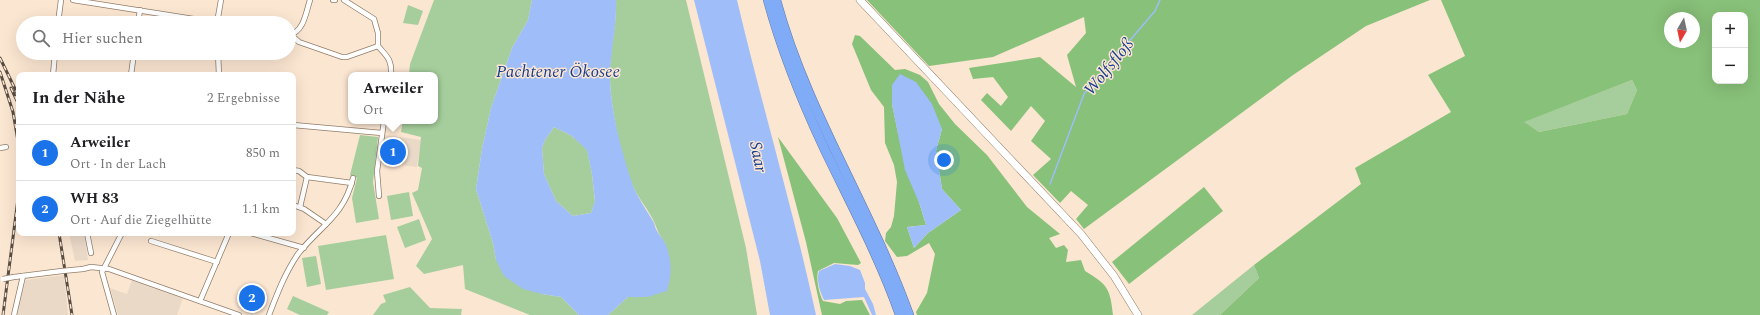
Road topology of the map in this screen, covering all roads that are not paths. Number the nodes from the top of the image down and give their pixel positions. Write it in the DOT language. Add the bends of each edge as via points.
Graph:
graph roads {
  1 [pos="61,0"];
  2 [pos="73,0"];
  3 [pos="112,0"];
  4 [pos="220,0"];
  5 [pos="310,0"];
  6 [pos="344,0"];
  7 [pos="768,0"];
  8 [pos="776,0"];
  9 [pos="860,0"];
  10 [pos="112,6"];
  11 [pos="140,10"];
  12 [pos="59,16"];
  13 [pos="139,16"];
  14 [pos="176,16"];
  15 [pos="218,16"];
  16 [pos="296,31"];
  17 [pos="296,39"];
  18 [pos="378,46"];
  19 [pos="787,50"];
  20 [pos="54,60"];
  21 [pos="133,60"];
  22 [pos="218,60"];
  23 [pos="796,71"];
  24 [pos="53,72"];
  25 [pos="131,72"];
  26 [pos="219,72"];
  27 [pos="391,72"];
  28 [pos="384,124"];
  29 [pos="296,125"];
  30 [pos="382,133"];
  31 [pos="6,147"];
  32 [pos="0,148"];
  33 [pos="296,170"];
  34 [pos="306,177"];
  35 [pos="379,196"];
  36 [pos="296,206"];
  37 [pos="300,207"];
  38 [pos="326,224"];
  39 [pos="88,236"];
  40 [pos="120,236"];
  41 [pos="228,236"];
  42 [pos="262,236"];
  43 [pos="151,241"];
  44 [pos="304,248"];
  45 [pos="91,253"];
  46 [pos="217,262"];
  47 [pos="104,268"];
  48 [pos="23,276"];
  49 [pos="1,279"];
  50 [pos="200,301"];
  51 [pos="14,315"];
  52 [pos="114,315"];
  53 [pos="239,315"];
  54 [pos="270,315"];
  55 [pos="900,315"];
  56 [pos="909,315"];
  57 [pos="1138,315"];
  1 -- 12 [label="street"];
  2 -- 10 [label="street"];
  3 -- 10 [label="street"];
  4 -- 15 [label="street"];
  5 -- 16 [label="street" via="300,28"];
  6 -- 18 [label="street" via="374,19"];
  7 -- 19 [label="highway"];
  8 -- 19 [label="highway"];
  9 -- 57 [label="main road" via="1081,234 1114,276"];
  10 -- 11 [label="street"];
  11 -- 13 [label="street"];
  11 -- 14 [label="street"];
  17 -- 18 [label="street" via="342,57"];
  18 -- 27 [label="street" via="391,62"];
  19 -- 23 [label="highway"];
  20 -- 24 [label="street"];
  21 -- 25 [label="street"];
  22 -- 26 [label="street"];
  23 -- 55 [label="highway" via="813,124 879,262"];
  23 -- 56 [label="highway" via="887,259"];
  28 -- 30 [label="street"];
  29 -- 30 [label="street"];
  30 -- 35 [label="street" via="377,171"];
  31 -- 32 [label="street"];
  33 -- 34 [label="street"];
  34 -- 37 [label="street"];
  34 -- 38 [label="street" via="352,181 344,204"];
  36 -- 37 [label="street"];
  37 -- 38 [label="street"];
  38 -- 44 [label="street"];
  39 -- 45 [label="street"];
  40 -- 47 [label="street"];
  41 -- 46 [label="street"];
  42 -- 44 [label="street"];
  43 -- 46 [label="street"];
  44 -- 54 [label="street" via="282,282"];
  46 -- 50 [label="street"];
  47 -- 48 [label="street, bridge" via="82,268"];
  47 -- 50 [label="street"];
  47 -- 52 [label="street" via="102,272"];
  48 -- 49 [label="street, bridge"];
  48 -- 51 [label="street"];
  50 -- 53 [label="street"];
}
